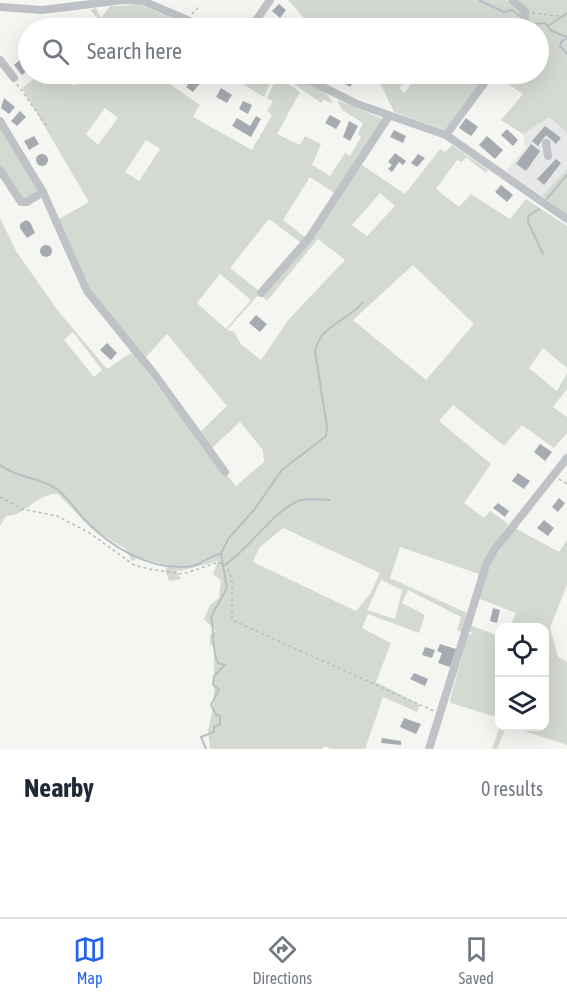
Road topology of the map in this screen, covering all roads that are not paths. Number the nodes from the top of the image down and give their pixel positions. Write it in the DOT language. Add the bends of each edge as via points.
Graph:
graph roads {
  1 [pos="270,0"];
  2 [pos="512,0"];
  3 [pos="0,7"];
  4 [pos="183,18"];
  5 [pos="257,18"];
  6 [pos="524,18"];
  7 [pos="0,60"];
  8 [pos="14,78"];
  9 [pos="317,84"];
  10 [pos="484,84"];
  11 [pos="389,116"];
  12 [pos="0,121"];
  13 [pos="446,135"];
  14 [pos="546,143"];
  15 [pos="548,156"];
  16 [pos="0,170"];
  17 [pos="43,192"];
  18 [pos="567,219"];
  19 [pos="261,293"];
  20 [pos="567,458"];
  21 [pos="225,472"];
  22 [pos="429,749"];
  1 -- 5 [label="street"];
  2 -- 6 [label="street" via="526,14"];
  3 -- 4 [label="street" via="42,9 143,1"];
  7 -- 8 [label="street"];
  9 -- 11 [label="street"];
  10 -- 13 [label="street"];
  11 -- 13 [label="street"];
  11 -- 19 [label="street" via="309,238"];
  12 -- 17 [label="street"];
  13 -- 18 [label="street"];
  14 -- 15 [label="street"];
  16 -- 17 [label="street" via="21,202"];
  17 -- 21 [label="street" via="87,291"];
  20 -- 22 [label="street" via="486,565"];
}
